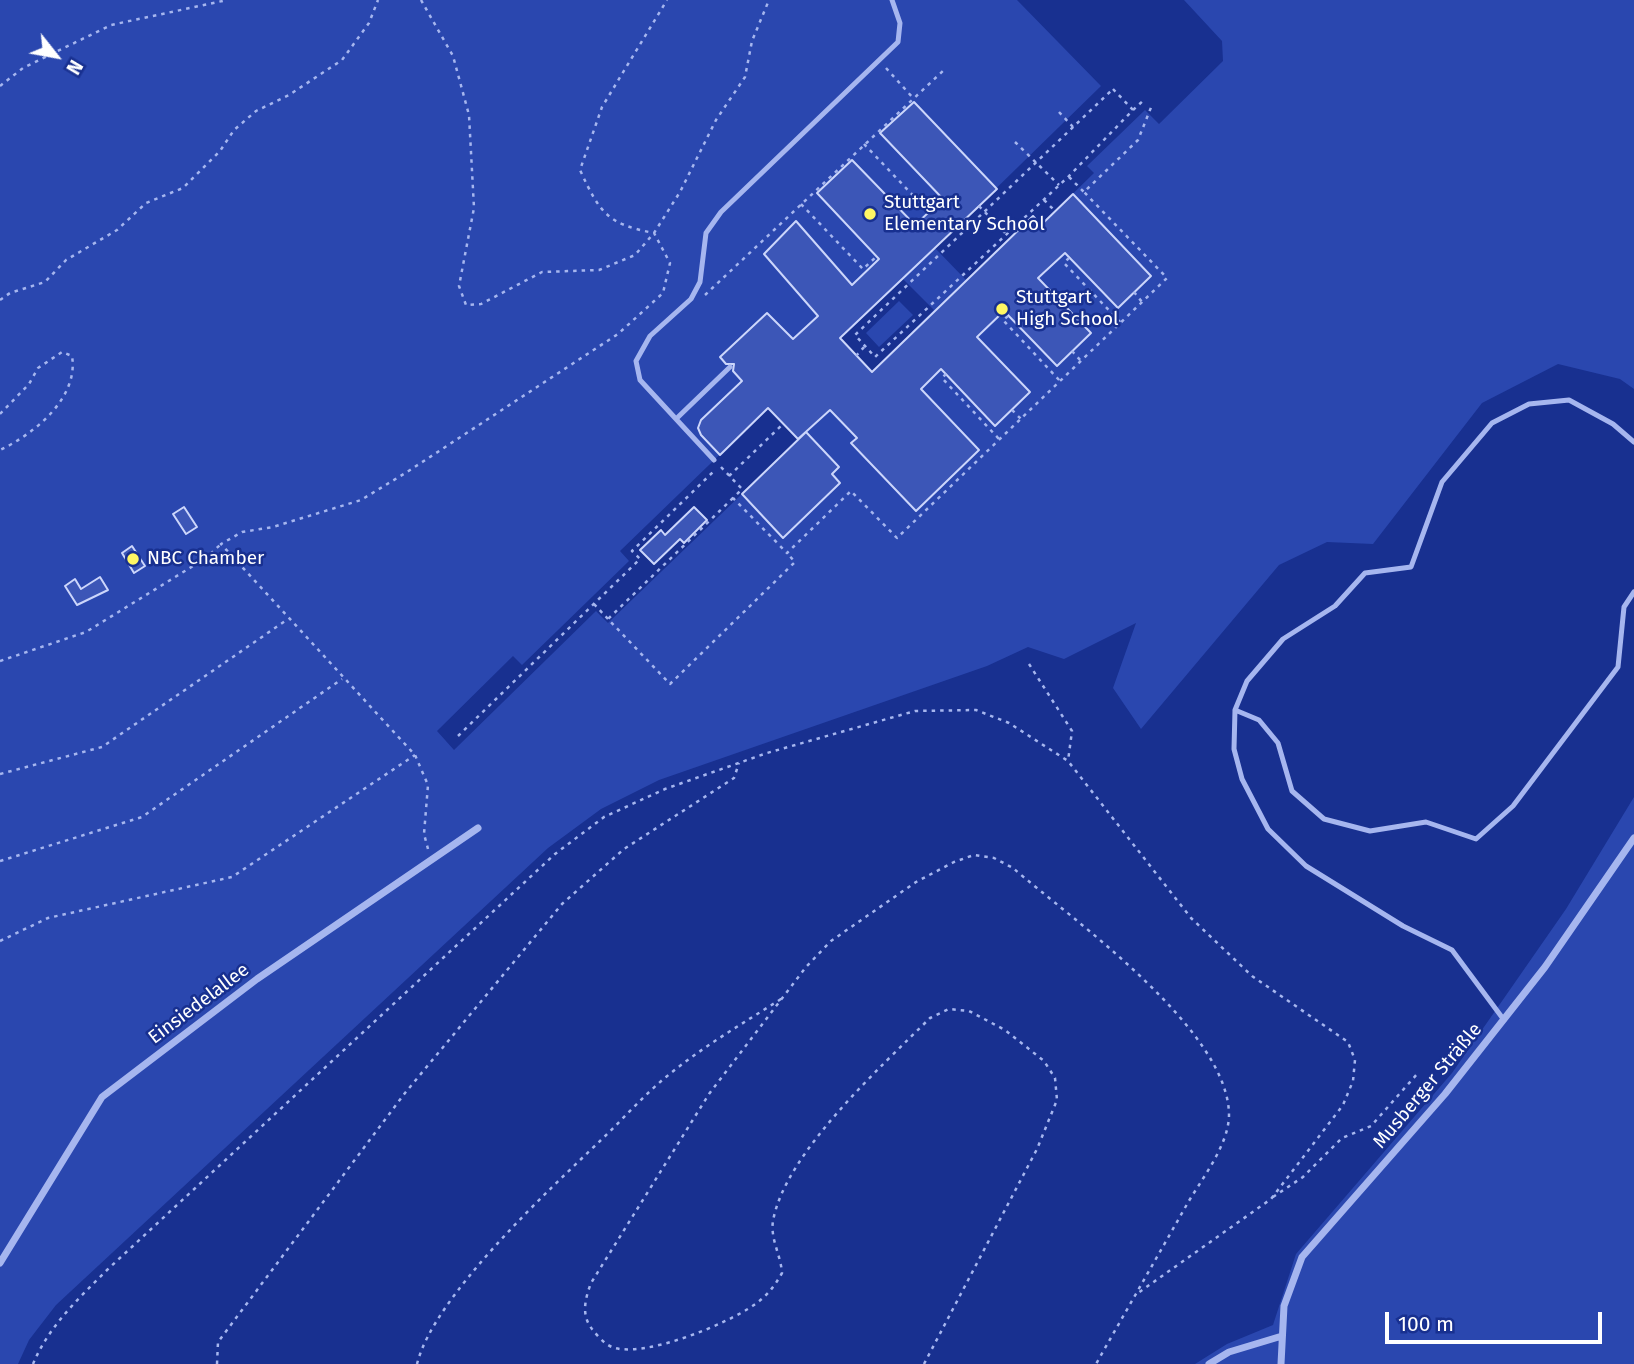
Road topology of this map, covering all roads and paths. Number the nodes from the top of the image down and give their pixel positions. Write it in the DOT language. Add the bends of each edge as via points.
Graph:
graph roads {
  1 [pos="227,0"];
  2 [pos="378,0"];
  3 [pos="421,0"];
  4 [pos="667,0"];
  5 [pos="769,0"];
  6 [pos="892,0"];
  7 [pos="890,60"];
  8 [pos="944,69"];
  9 [pos="0,86"];
  10 [pos="914,99"];
  11 [pos="1145,99"];
  12 [pos="1152,105"];
  13 [pos="1133,110"];
  14 [pos="1059,112"];
  15 [pos="1073,127"];
  16 [pos="1015,142"];
  17 [pos="864,144"];
  18 [pos="1036,163"];
  19 [pos="1068,177"];
  20 [pos="1059,185"];
  21 [pos="1083,192"];
  22 [pos="939,195"];
  23 [pos="1044,200"];
  24 [pos="801,204"];
  25 [pos="979,206"];
  26 [pos="1055,211"];
  27 [pos="984,212"];
  28 [pos="654,233"];
  29 [pos="1005,233"];
  30 [pos="877,256"];
  31 [pos="1069,258"];
  32 [pos="1134,292"];
  33 [pos="0,300"];
  34 [pos="1142,302"];
  35 [pos="698,303"];
  36 [pos="1008,316"];
  37 [pos="1121,323"];
  38 [pos="865,346"];
  39 [pos="1072,351"];
  40 [pos="856,355"];
  41 [pos="1081,361"];
  42 [pos="730,368"];
  43 [pos="946,374"];
  44 [pos="1060,381"];
  45 [pos="1012,410"];
  46 [pos="0,414"];
  47 [pos="676,419"];
  48 [pos="1021,419"];
  49 [pos="783,424"];
  50 [pos="999,439"];
  51 [pos="1634,442"];
  52 [pos="0,450"];
  53 [pos="714,460"];
  54 [pos="720,466"];
  55 [pos="729,476"];
  56 [pos="733,498"];
  57 [pos="221,544"];
  58 [pos="787,553"];
  59 [pos="1634,592"];
  60 [pos="594,604"];
  61 [pos="288,618"];
  62 [pos="608,619"];
  63 [pos="0,661"];
  64 [pos="1029,664"];
  65 [pos="342,679"];
  66 [pos="1235,710"];
  67 [pos="458,736"];
  68 [pos="415,755"];
  69 [pos="1069,761"];
  70 [pos="739,763"];
  71 [pos="0,774"];
  72 [pos="478,828"];
  73 [pos="1634,838"];
  74 [pos="432,859"];
  75 [pos="0,861"];
  76 [pos="0,941"];
  77 [pos="783,997"];
  78 [pos="1504,1020"];
  79 [pos="1418,1073"];
  80 [pos="1270,1199"];
  81 [pos="0,1263"];
  82 [pos="1135,1295"];
  83 [pos="1282,1336"];
  84 [pos="33,1364"];
  85 [pos="217,1364"];
  86 [pos="416,1364"];
  87 [pos="924,1364"];
  88 [pos="1097,1364"];
  89 [pos="1209,1364"];
  90 [pos="1281,1364"];
  1 -- 9 [label="path" via="111,25 23,68"];
  2 -- 33 [label="path" via="369,23 342,60 256,111 183,188 146,203 117,230 66,260 45,282"];
  3 -- 28 [label="path" via="453,56 469,115 474,208 459,286 466,305 481,304 542,272 599,270 635,255"];
  4 -- 28 [label="path" via="602,107 580,170 597,206 624,227"];
  5 -- 28 [label="path" via="752,41 745,77"];
  6 -- 47 [label="lane" via="900,23 898,42 721,212 706,233 700,282 691,299 650,336 636,361 640,380"];
  7 -- 10 [label="path" via="884,66"];
  8 -- 10 [label="path"];
  10 -- 17 [label="path"];
  11 -- 13 [label="path"];
  12 -- 21 [label="path" via="1138,140"];
  13 -- 15 [label="path" via="1113,89"];
  13 -- 19 [label="path"];
  14 -- 15 [label="path"];
  15 -- 18 [label="path"];
  16 -- 18 [label="path"];
  17 -- 22 [label="path" via="925,208"];
  17 -- 24 [label="path"];
  18 -- 20 [label="path"];
  18 -- 27 [label="path"];
  19 -- 20 [label="path"];
  19 -- 21 [label="path"];
  20 -- 23 [label="path"];
  21 -- 34 [label="path" via="1167,278"];
  23 -- 26 [label="path"];
  23 -- 29 [label="path"];
  24 -- 30 [label="path" via="863,269"];
  24 -- 35 [label="path"];
  25 -- 27 [label="path"];
  27 -- 29 [label="path"];
  27 -- 38 [label="path" via="855,335"];
  28 -- 57 [label="path" via="670,263 663,293 618,334 361,500 293,522 242,532"];
  29 -- 38 [label="path" via="875,357"];
  31 -- 37 [label="path" via="1064,263"];
  32 -- 34 [label="path"];
  34 -- 37 [label="path"];
  36 -- 44 [label="path" via="1003,320"];
  37 -- 41 [label="path"];
  38 -- 40 [label="path"];
  39 -- 41 [label="path"];
  41 -- 44 [label="path"];
  42 -- 47 [label="lane"];
  43 -- 50 [label="path" via="942,378"];
  44 -- 48 [label="path"];
  45 -- 48 [label="path"];
  46 -- 52 [label="path" via="50,358 62,352 72,356 71,381 49,416 32,433"];
  47 -- 53 [label="lane"];
  48 -- 50 [label="path"];
  49 -- 55 [label="path"];
  50 -- 58 [label="path" via="897,538 851,491"];
  51 -- 66 [label="lane" via="1613,424 1569,400 1529,404 1492,423 1442,482 1411,567 1365,573 1335,606 1283,639 1247,681"];
  53 -- 54 [label="path"];
  54 -- 55 [label="path"];
  54 -- 60 [label="path" via="632,551 640,559"];
  55 -- 56 [label="path" via="742,489"];
  56 -- 58 [label="path"];
  56 -- 62 [label="path"];
  57 -- 61 [label="path"];
  57 -- 63 [label="path" via="206,558 86,632"];
  58 -- 62 [label="path" via="795,562 670,684"];
  59 -- 66 [label="lane" via="1624,607 1619,667 1513,806 1476,839 1426,822 1370,831 1324,818 1292,791 1278,743 1259,720"];
  60 -- 62 [label="path"];
  60 -- 67 [label="path"];
  61 -- 65 [label="path"];
  61 -- 71 [label="path" via="102,747"];
  64 -- 69 [label="path" via="1072,731"];
  65 -- 68 [label="path"];
  65 -- 75 [label="path" via="142,817"];
  66 -- 78 [label="lane" via="1234,749 1242,779 1268,829 1306,866 1451,950"];
  68 -- 74 [label="path" via="428,785 424,834"];
  68 -- 76 [label="path" via="232,877 48,918"];
  69 -- 70 [label="path" via="1009,723 976,710 946,709 915,711"];
  69 -- 80 [label="path" via="1159,881 1225,953 1348,1042 1355,1060 1343,1105"];
  70 -- 84 [label="path" via="604,817 555,854 107,1270 65,1312 43,1341"];
  70 -- 85 [label="path" via="734,778 624,849 562,904 388,1115 218,1342"];
  72 -- 74 [label="street, Einsiedelallee"];
  73 -- 78 [label="street, Musberger Sträßle"];
  74 -- 81 [label="street, Einsiedelallee" via="257,979 102,1097"];
  77 -- 82 [label="path" via="831,941 916,882 974,855 1013,868 1171,1005 1220,1079 1229,1115 1226,1131"];
  77 -- 86 [label="path" via="665,1078 567,1173 436,1319"];
  77 -- 87 [label="path" via="685,1128 591,1283 585,1298 589,1324 610,1346 651,1348 733,1318 772,1290 782,1273 772,1222 797,1166 834,1118 930,1018 949,1009 970,1011 1005,1030 1044,1061 1055,1077 1057,1100 1037,1149"];
  78 -- 83 [label="street, Musberger Sträßle" via="1303,1257 1284,1306"];
  79 -- 80 [label="path" via="1371,1126 1342,1138 1303,1177"];
  80 -- 82 [label="path"];
  82 -- 88 [label="path"];
  83 -- 89 [label="street" via="1229,1352"];
  83 -- 90 [label="street, Musberger Sträßle"];
}
